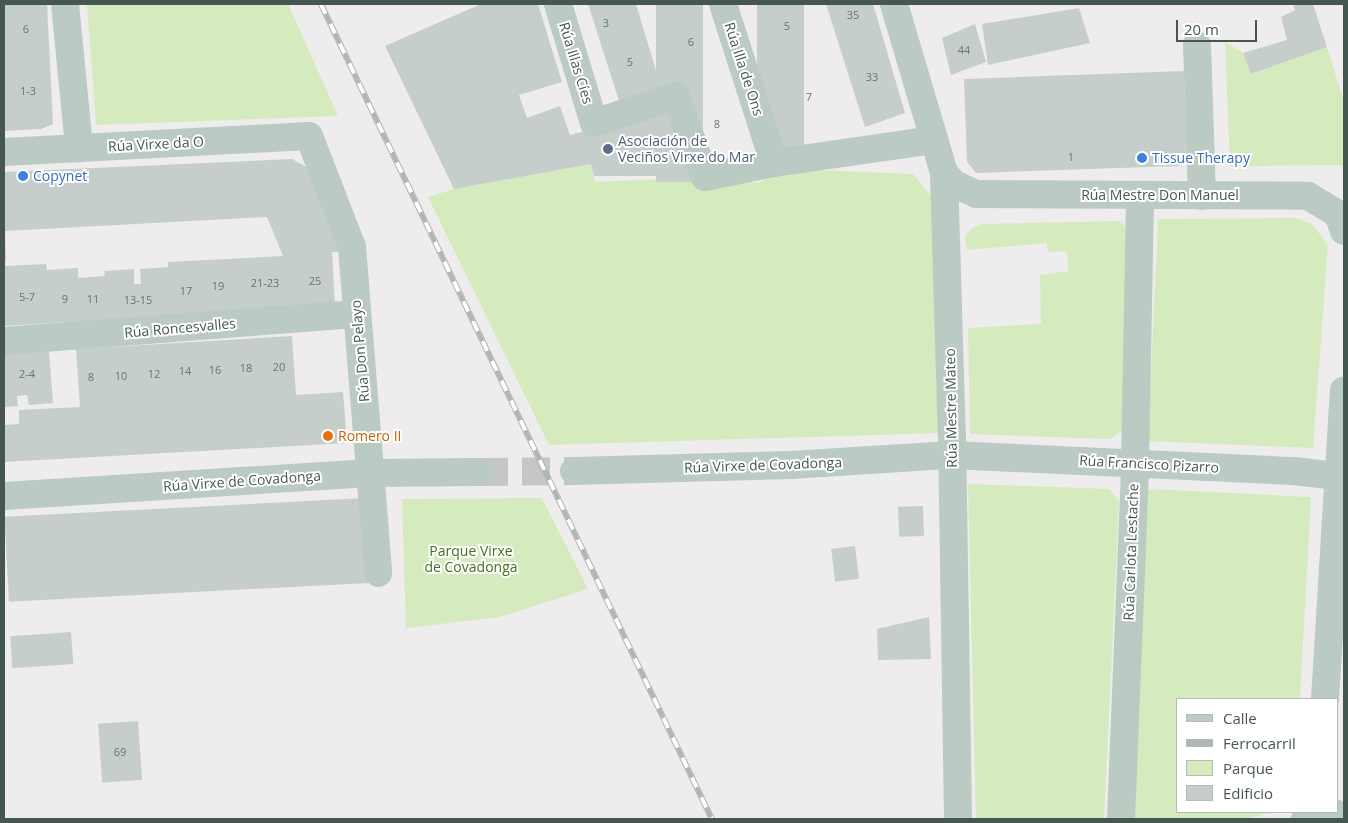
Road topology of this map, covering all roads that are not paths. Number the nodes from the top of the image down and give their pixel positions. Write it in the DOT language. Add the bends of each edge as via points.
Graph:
graph roads {
  1 [pos="66,4"];
  2 [pos="558,4"];
  3 [pos="724,4"];
  4 [pos="894,4"];
  5 [pos="1197,45"];
  6 [pos="309,136"];
  7 [pos="934,140"];
  8 [pos="79,148"];
  9 [pos="4,152"];
  10 [pos="774,163"];
  11 [pos="944,173"];
  12 [pos="976,194"];
  13 [pos="1140,196"];
  14 [pos="1202,196"];
  15 [pos="945,217"];
  16 [pos="1341,222"];
  17 [pos="356,314"];
  18 [pos="4,342"];
  19 [pos="1344,391"];
  20 [pos="952,455"];
  21 [pos="1135,463"];
  22 [pos="574,471"];
  23 [pos="480,472"];
  24 [pos="370,473"];
  25 [pos="1342,477"];
  26 [pos="4,496"];
  27 [pos="378,573"];
  28 [pos="1325,698"];
  29 [pos="958,819"];
  30 [pos="1121,819"];
  1 -- 8 [label="street"];
  2 -- 10 [label="street, Rúa Illas Cíes" via="594,123 676,96 705,177"];
  3 -- 10 [label="street, Rúa Illa de Ons"];
  4 -- 7 [label="street, Rúa Mestre Mateo"];
  5 -- 14 [label="street"];
  6 -- 8 [label="street, Rúa Virxe da O"];
  6 -- 17 [label="street, Rúa Don Pelayo" via="352,247"];
  7 -- 10 [label="street"];
  7 -- 11 [label="street, Rúa Mestre Mateo"];
  8 -- 9 [label="street, Rúa Virxe da O"];
  11 -- 12 [label="street, Rúa Mestre Don Manuel" via="954,184"];
  11 -- 15 [label="street, Rúa Mestre Mateo"];
  12 -- 13 [label="street, Rúa Mestre Don Manuel"];
  12 -- 15 [label="street"];
  13 -- 14 [label="street, Rúa Mestre Don Manuel"];
  13 -- 21 [label="street, Rúa Carlota Lestache"];
  14 -- 16 [label="street, Rúa Mestre Don Manuel" via="1308,196"];
  15 -- 20 [label="street, Rúa Mestre Mateo"];
  17 -- 18 [label="street, Rúa Roncesvalles"];
  17 -- 24 [label="street, Rúa Don Pelayo"];
  19 -- 25 [label="street"];
  20 -- 21 [label="street, Rúa Francisco Pizarro"];
  20 -- 22 [label="street, Rúa Virxe de Covadonga" via="791,465"];
  20 -- 29 [label="street, Rúa Mestre Mateo"];
  21 -- 25 [label="street, Rúa Francisco Pizarro"];
  21 -- 30 [label="street, Rúa Carlota Lestache"];
  23 -- 24 [label="street, Rúa Virxe de Covadonga"];
  24 -- 26 [label="street, Rúa Virxe de Covadonga"];
  24 -- 27 [label="street, Rúa Don Pelayo"];
  25 -- 28 [label="street"];
}
